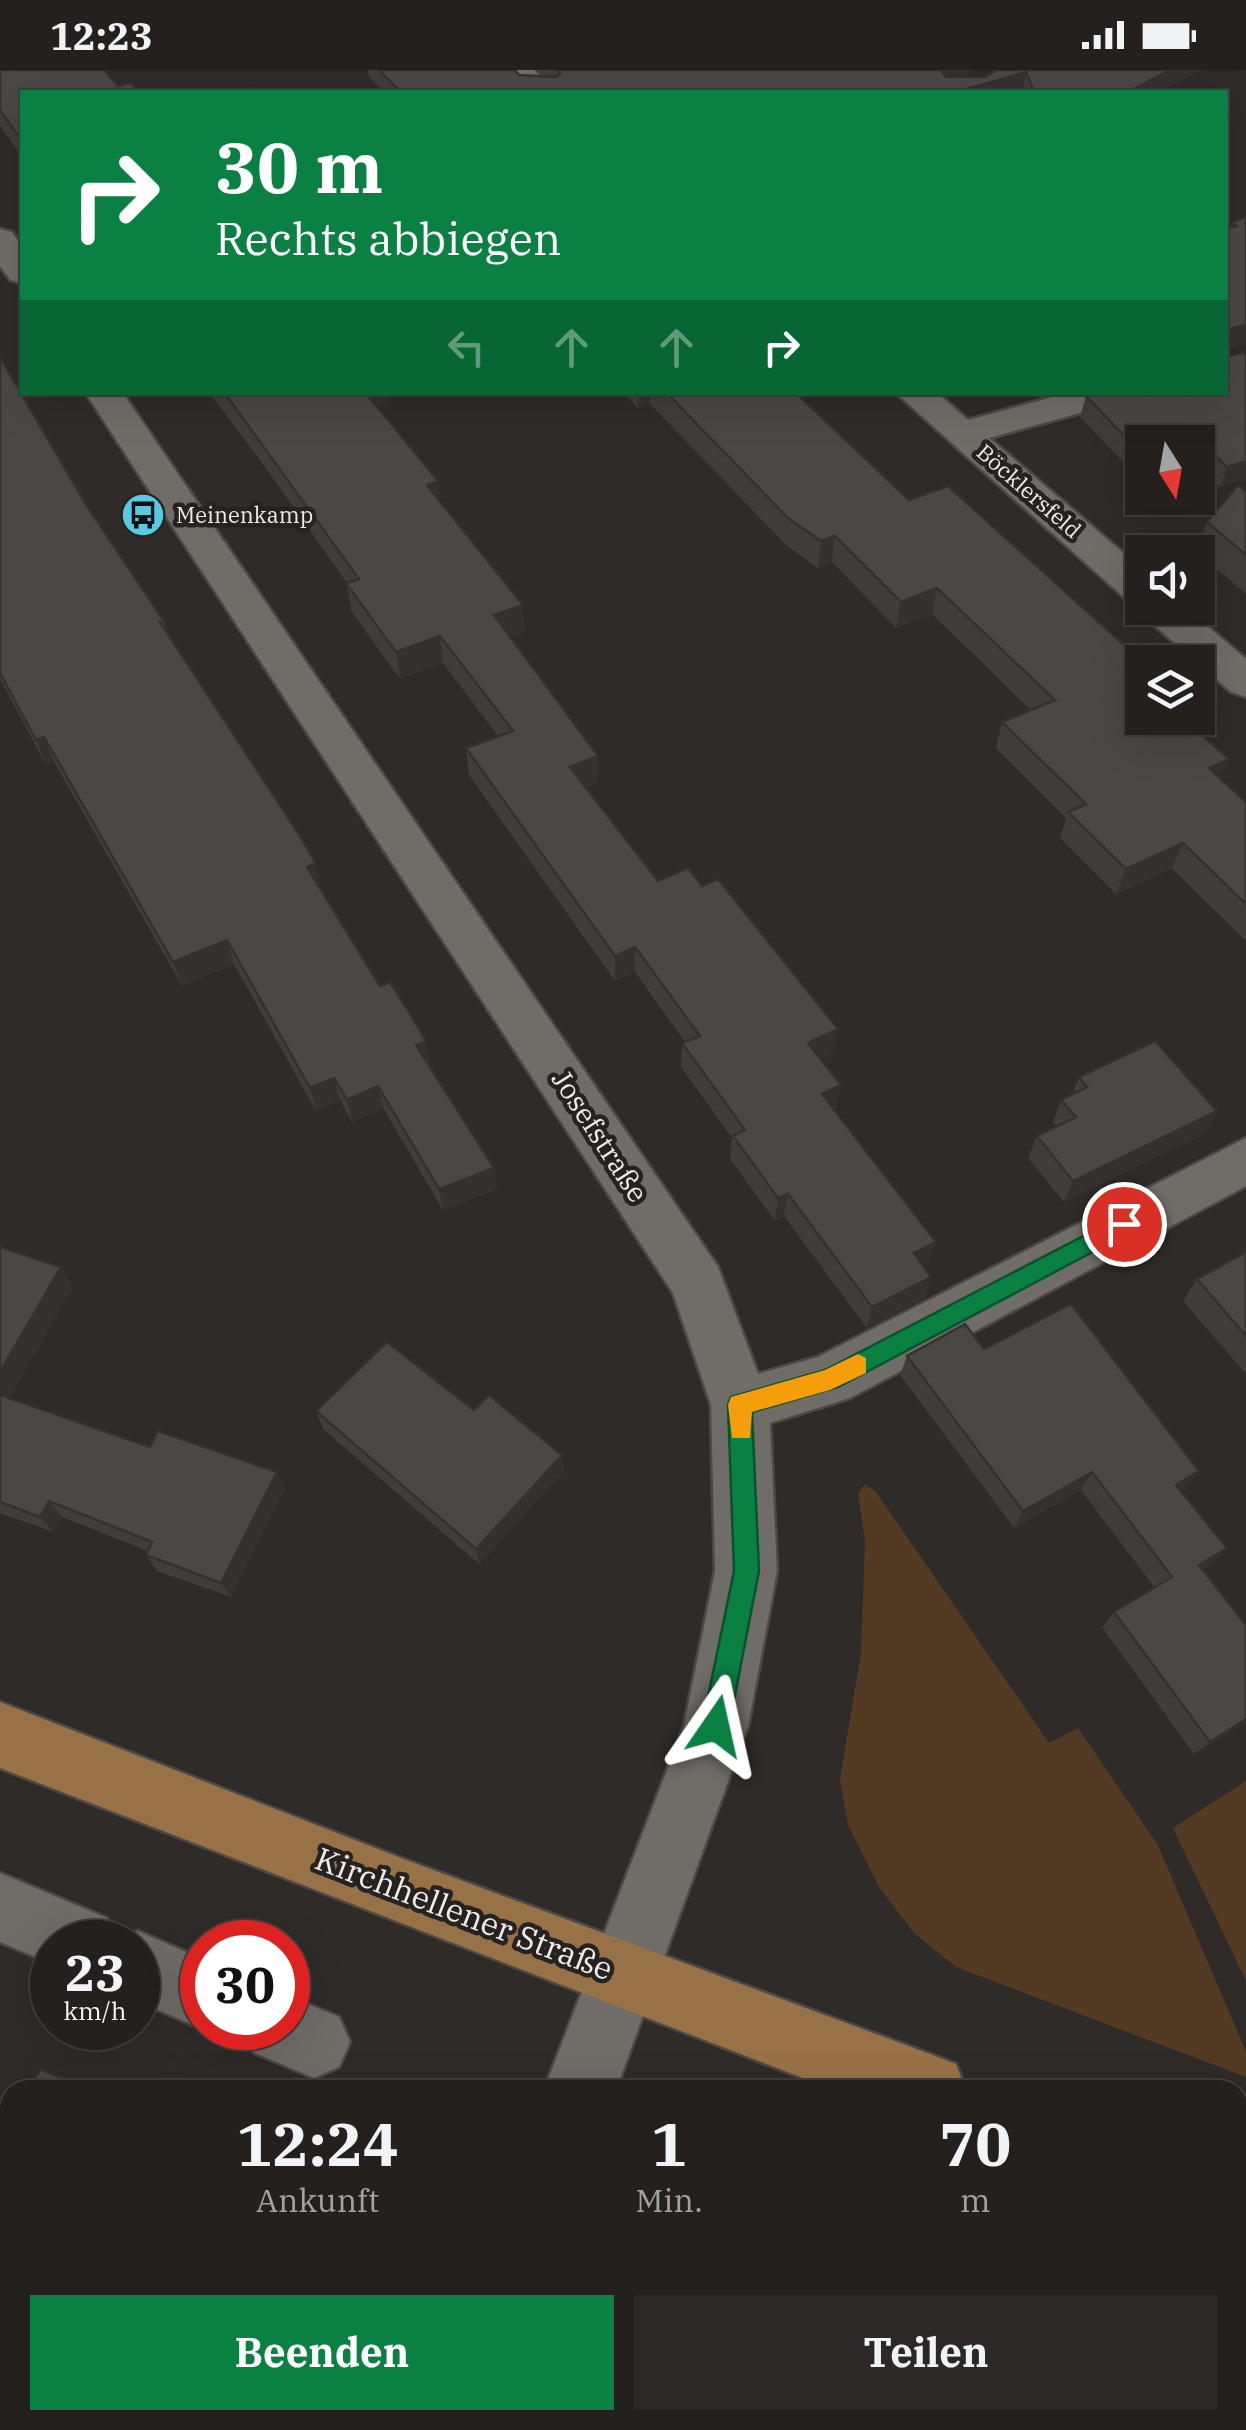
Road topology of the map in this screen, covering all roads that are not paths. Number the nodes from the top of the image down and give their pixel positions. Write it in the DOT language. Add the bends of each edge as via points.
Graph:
graph roads {
  1 [pos="515,70"];
  2 [pos="539,90"];
  3 [pos="0,239"];
  4 [pos="20,270"];
  5 [pos="105,395"];
  6 [pos="917,395"];
  7 [pos="1104,395"];
  8 [pos="964,434"];
  9 [pos="1125,576"];
  10 [pos="1181,625"];
  11 [pos="1246,682"];
  12 [pos="1246,1160"];
  13 [pos="740,1405"];
  14 [pos="0,1735"];
  15 [pos="0,1906"];
  16 [pos="32,1920"];
  17 [pos="624,1975"];
  18 [pos="584,2080"];
  19 [pos="903,2080"];
  1 -- 2 [label="street"];
  3 -- 4 [label="street"];
  5 -- 13 [label="street, Josefstraße" via="698,1284"];
  6 -- 8 [label="street, Böcklersfeld"];
  7 -- 8 [label="street"];
  8 -- 9 [label="street, Böcklersfeld"];
  10 -- 11 [label="street"];
  12 -- 13 [label="street" via="830,1380"];
  13 -- 17 [label="street, Josefstraße" via="746,1571 716,1726"];
  14 -- 17 [label="main road, Kirchhellener Straße"];
  15 -- 16 [label="street"];
  17 -- 18 [label="street, Josefstraße"];
  17 -- 19 [label="main road, Kirchhellener Straße"];
}
